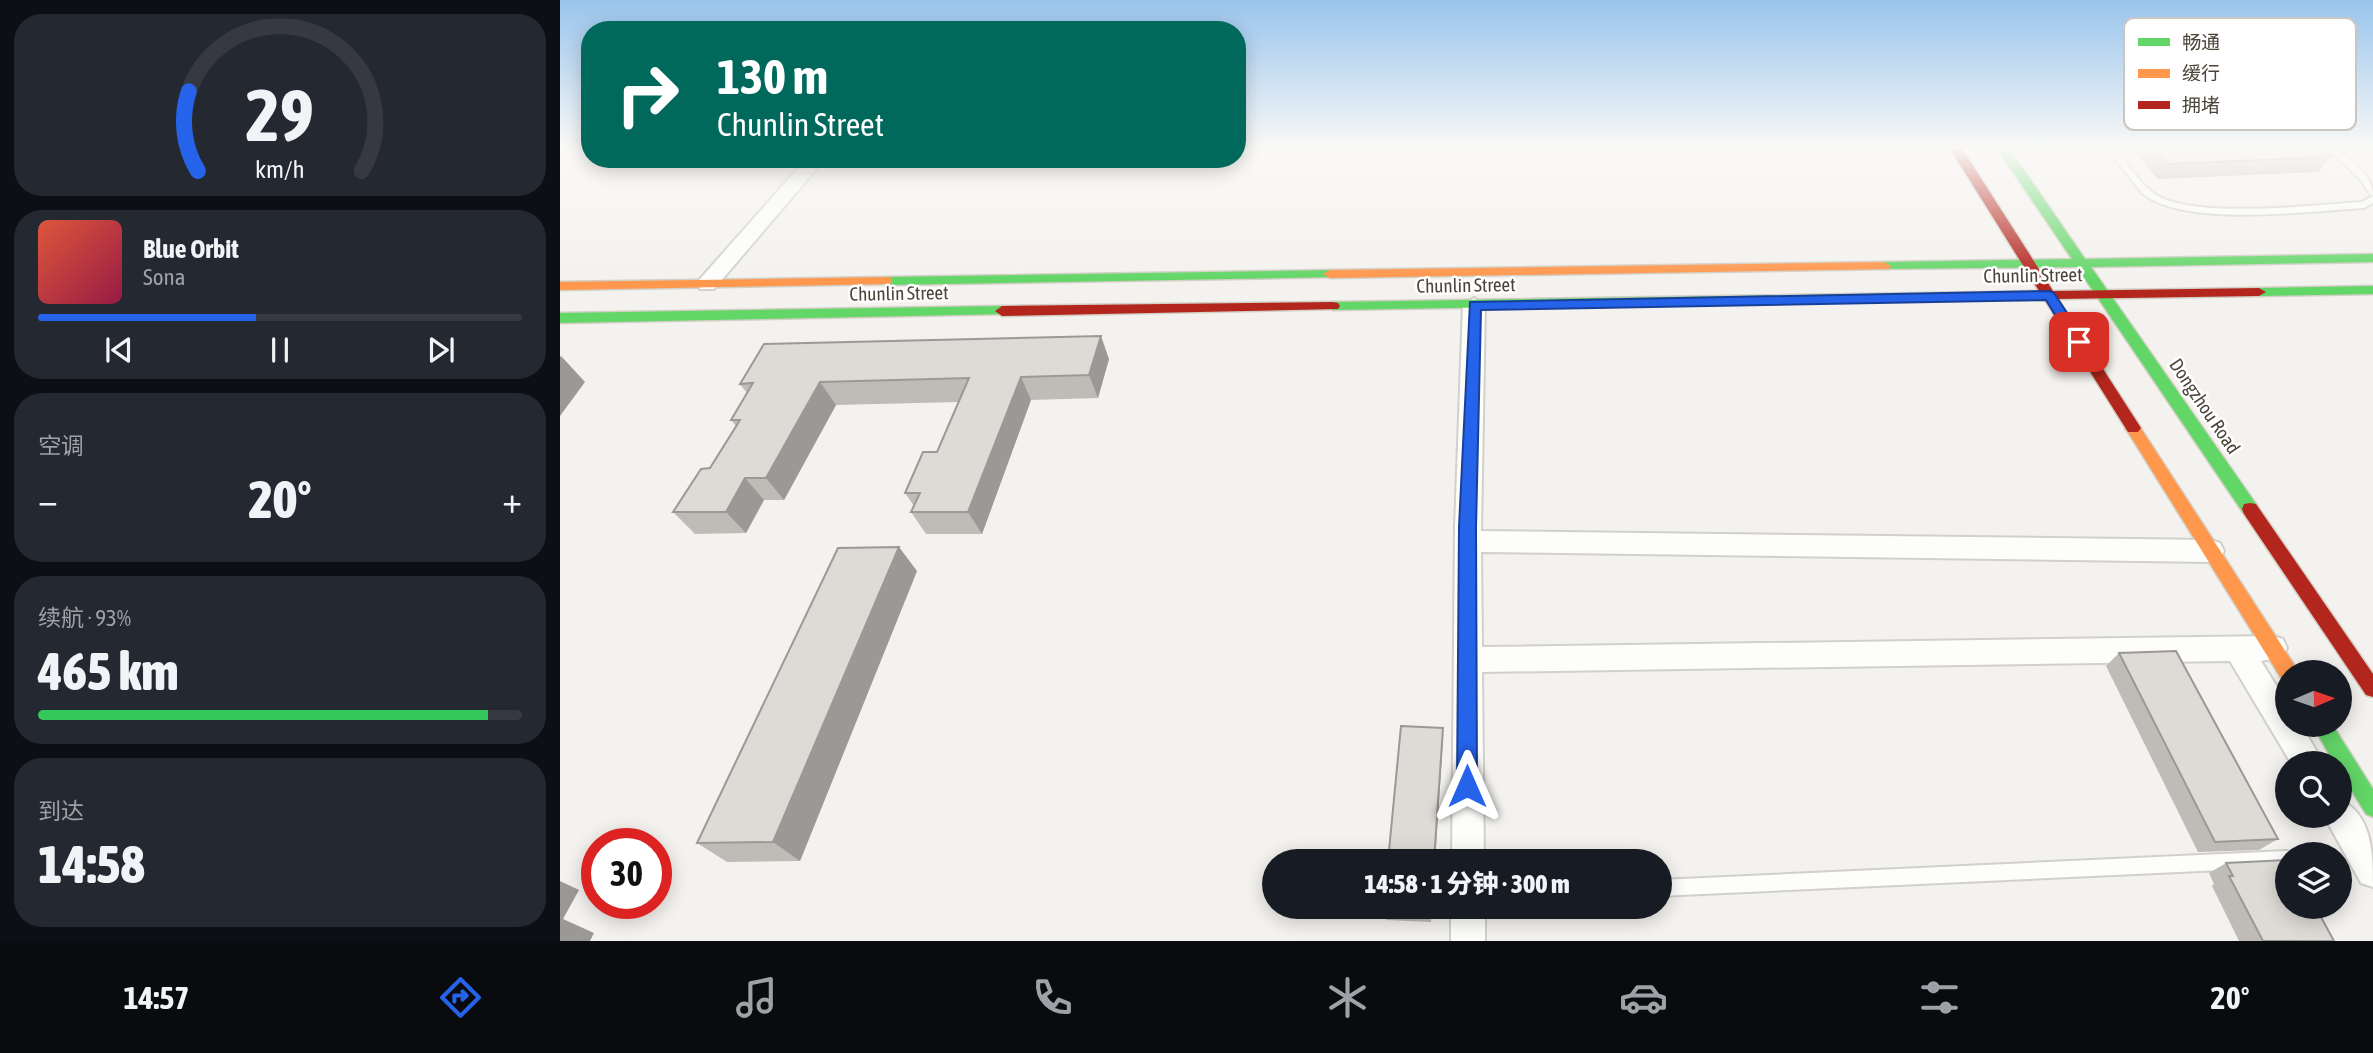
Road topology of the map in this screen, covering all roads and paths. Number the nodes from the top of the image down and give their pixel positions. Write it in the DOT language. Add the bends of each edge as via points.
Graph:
graph roads {
  1 [pos="788,191"];
  2 [pos="1983,191"];
  3 [pos="2032,191"];
  4 [pos="2146,191"];
  5 [pos="2373,200"];
  6 [pos="2373,258"];
  7 [pos="2081,263"];
  8 [pos="2030,264"];
  9 [pos="707,284"];
  10 [pos="560,286"];
  11 [pos="2373,290"];
  12 [pos="2103,295"];
  13 [pos="2050,296"];
  14 [pos="1474,305"];
  15 [pos="560,318"];
  16 [pos="1468,541"];
  17 [pos="2211,551"];
  18 [pos="2273,648"];
  19 [pos="2238,649"];
  20 [pos="1467,660"];
  21 [pos="2280,660"];
  22 [pos="2373,689"];
  23 [pos="2329,737"];
  24 [pos="2301,751"];
  25 [pos="2373,807"];
  26 [pos="2345,828"];
  27 [pos="1468,849"];
  28 [pos="2275,860"];
  29 [pos="2359,861"];
  30 [pos="1672,887"];
  31 [pos="1468,919"];
  32 [pos="1468,941"];
  1 -- 9 [label="street"];
  2 -- 8 [label="main road"];
  3 -- 7 [label="main road, Dongzhou Road"];
  4 -- 5 [label="lane" via="2151,197 2186,208 2224,210 2364,205"];
  6 -- 7 [label="main road, Chunlin Street"];
  7 -- 8 [label="main road, Chunlin Street"];
  7 -- 12 [label="main road, Dongzhou Road"];
  8 -- 9 [label="main road, Chunlin Street"];
  8 -- 13 [label="main road"];
  9 -- 10 [label="main road, Chunlin Street"];
  11 -- 12 [label="main road, Chunlin Street"];
  12 -- 13 [label="main road, Chunlin Street"];
  12 -- 22 [label="main road, Dongzhou Road"];
  13 -- 14 [label="main road, Chunlin Street"];
  13 -- 17 [label="main road"];
  14 -- 15 [label="main road, Chunlin Street"];
  14 -- 16 [label="street"];
  16 -- 17 [label="street"];
  16 -- 20 [label="street"];
  17 -- 18 [label="main road"];
  18 -- 19 [label="street"];
  18 -- 21 [label="main road"];
  19 -- 20 [label="street"];
  19 -- 24 [label="street"];
  20 -- 27 [label="street"];
  23 -- 25 [label="main road"];
  26 -- 29 [label="street"];
  28 -- 30 [label="lane"];
  31 -- 32 [label="street"];
}
